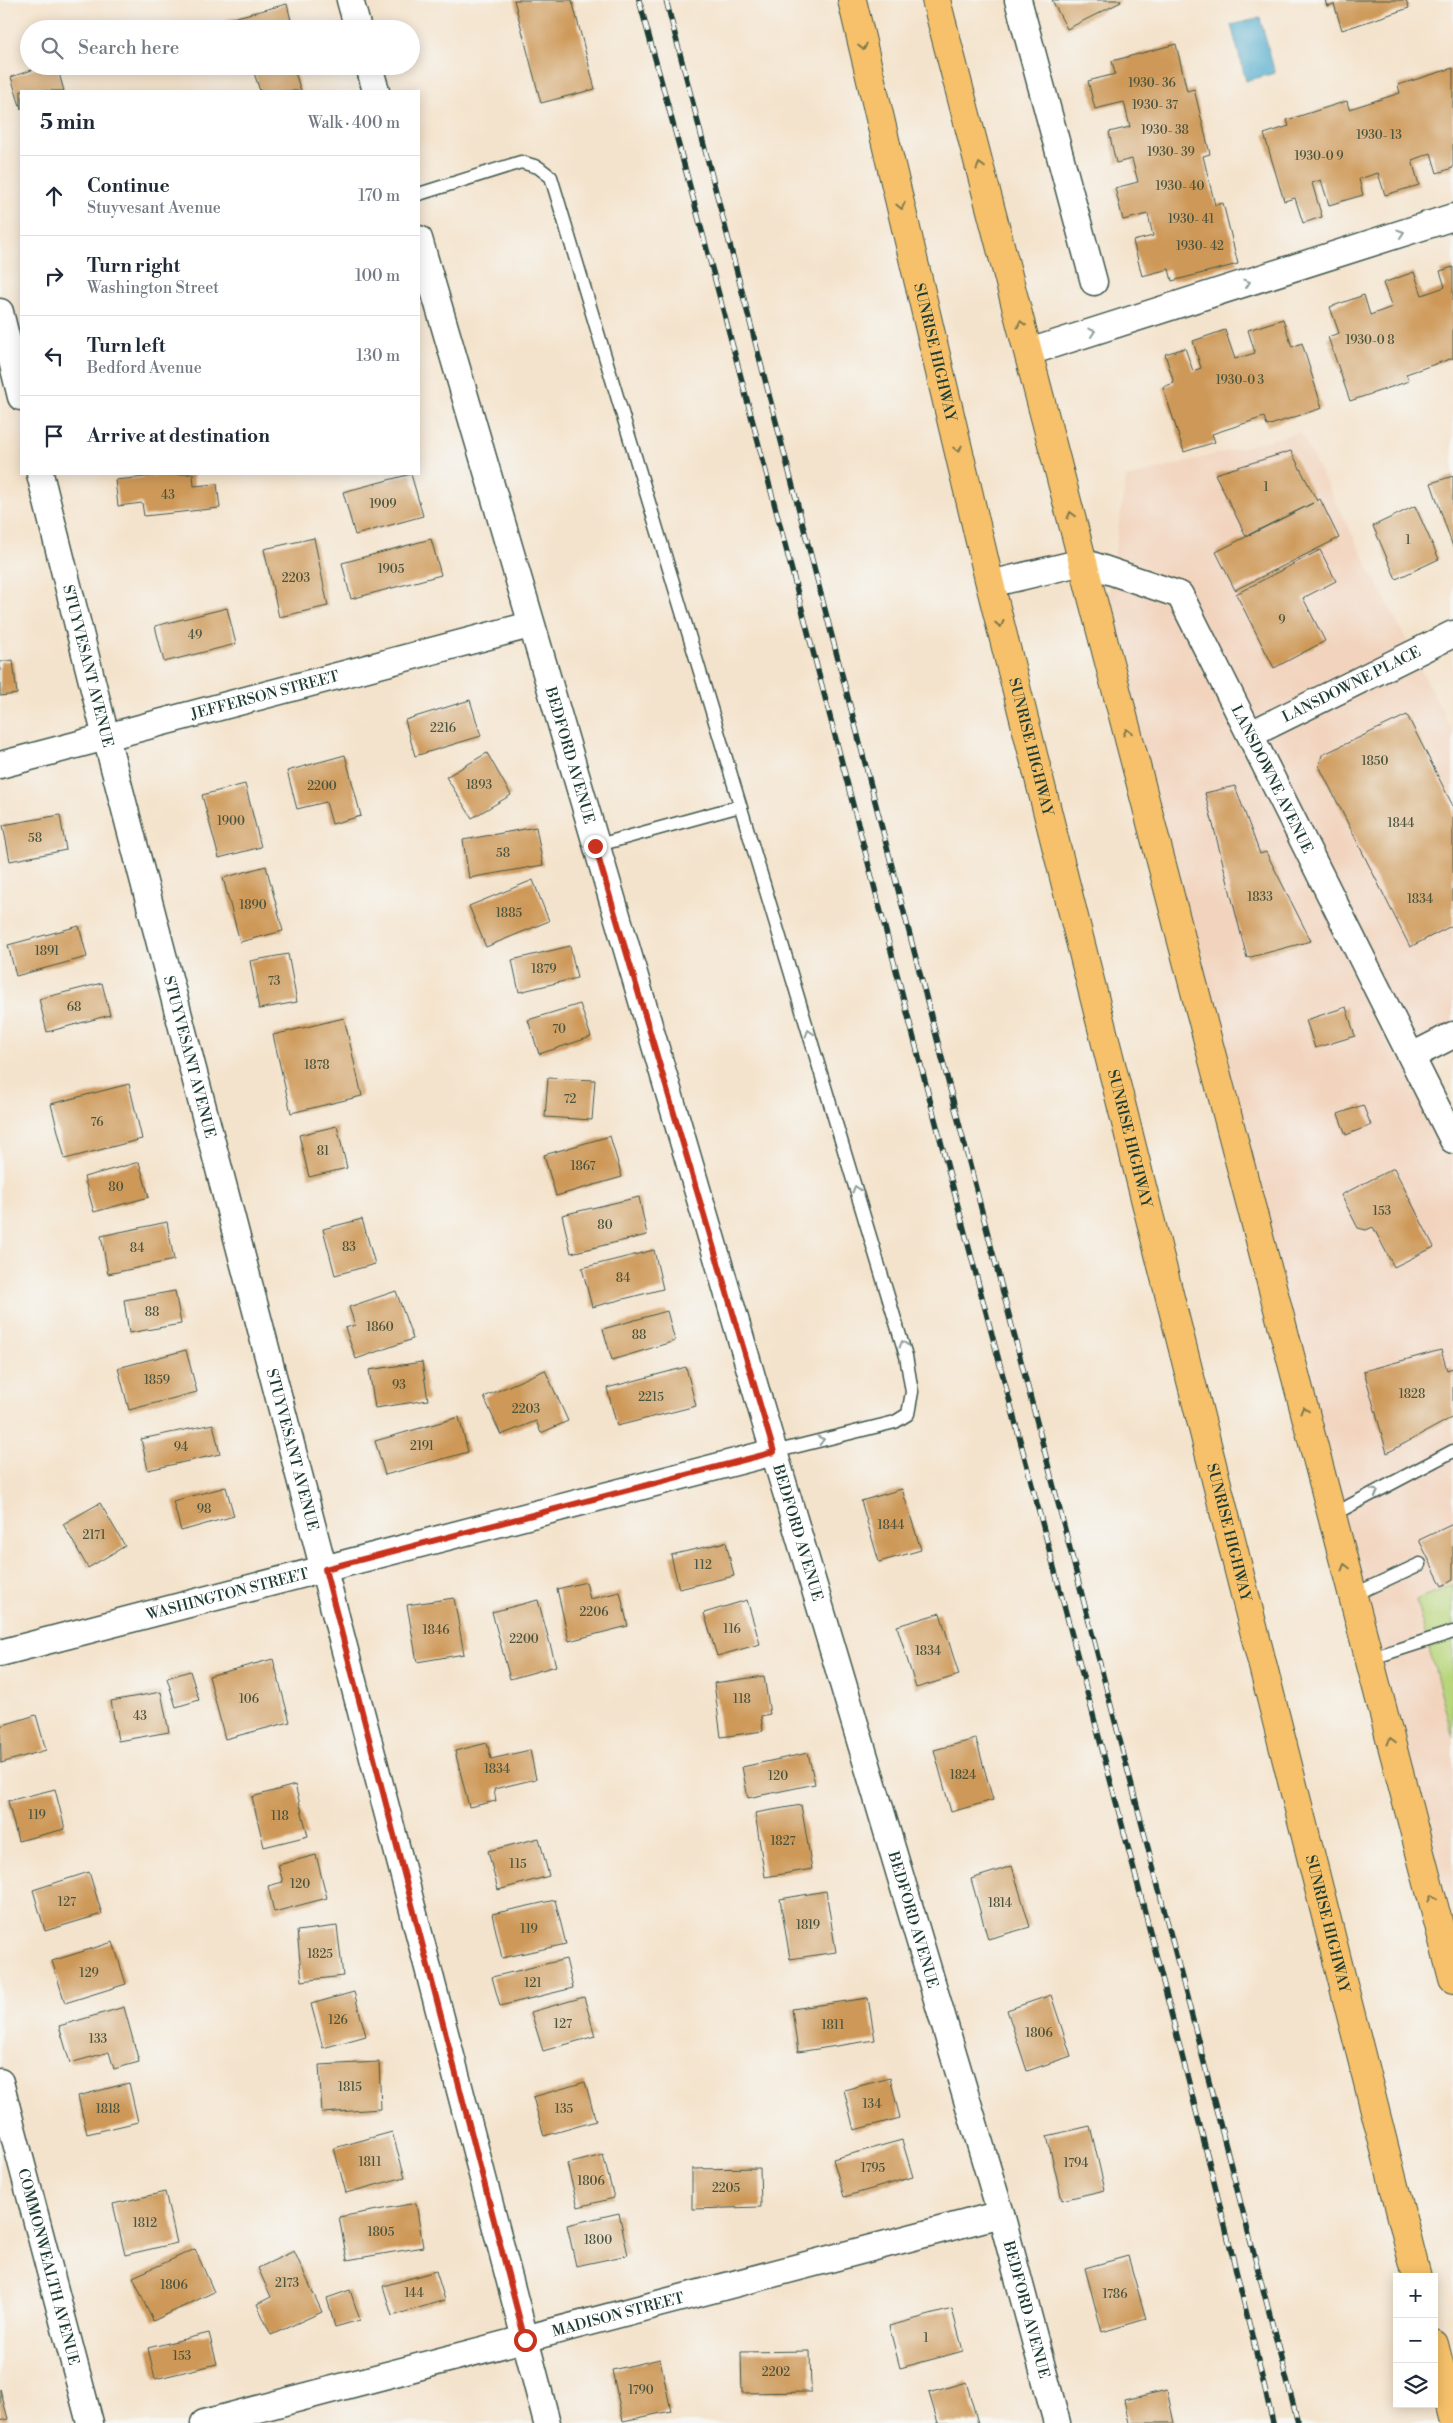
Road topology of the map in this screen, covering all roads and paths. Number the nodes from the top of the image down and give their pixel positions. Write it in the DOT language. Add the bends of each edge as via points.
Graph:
graph roads {
  1 [pos="350,0"];
  2 [pos="852,0"];
  3 [pos="936,0"];
  4 [pos="1018,0"];
  5 [pos="356,20"];
  6 [pos="372,75"];
  7 [pos="376,90"];
  8 [pos="420,194"];
  9 [pos="1453,217"];
  10 [pos="420,242"];
  11 [pos="1094,282"];
  12 [pos="0,312"];
  13 [pos="1029,352"];
  14 [pos="20,393"];
  15 [pos="40,475"];
  16 [pos="1083,562"];
  17 [pos="990,584"];
  18 [pos="530,626"];
  19 [pos="1453,634"];
  20 [pos="1251,734"];
  21 [pos="106,737"];
  22 [pos="0,765"];
  23 [pos="740,806"];
  24 [pos="595,846"];
  25 [pos="1453,1035"];
  26 [pos="1412,1056"];
  27 [pos="1453,1140"];
  28 [pos="1453,1451"];
  29 [pos="774,1452"];
  30 [pos="1332,1515"];
  31 [pos="1420,1564"];
  32 [pos="325,1569"];
  33 [pos="1353,1595"];
  34 [pos="1453,1632"];
  35 [pos="0,1653"];
  36 [pos="1369,1658"];
  37 [pos="1453,1979"];
  38 [pos="0,2082"];
  39 [pos="1001,2214"];
  40 [pos="1416,2273"];
  41 [pos="525,2340"];
  42 [pos="1438,2360"];
  43 [pos="1453,2418"];
  44 [pos="90,2423"];
  45 [pos="204,2423"];
  46 [pos="547,2423"];
  47 [pos="1057,2423"];
  1 -- 5 [label="street"];
  2 -- 17 [label="highway, SUNRISE HIGHWAY, one-way"];
  13 -- 3 [label="highway, one-way"];
  4 -- 11 [label="street"];
  6 -- 7 [label="street"];
  8 -- 23 [label="lane" via="521,162 538,167 550,177"];
  13 -- 9 [label="street, one-way"];
  10 -- 18 [label="street, BEDFORD AVENUE"];
  12 -- 14 [label="street"];
  16 -- 13 [label="highway, one-way"];
  15 -- 21 [label="street, STUYVESANT AVENUE"];
  16 -- 17 [label="street"];
  16 -- 20 [label="street, LANSDOWNE AVENUE" via="1180,595"];
  30 -- 16 [label="highway, one-way"];
  17 -- 40 [label="highway, SUNRISE HIGHWAY, one-way"];
  18 -- 21 [label="street, JEFFERSON STREET"];
  18 -- 24 [label="street, BEDFORD AVENUE"];
  19 -- 20 [label="street, LANSDOWNE PLACE"];
  20 -- 26 [label="street, LANSDOWNE AVENUE"];
  21 -- 22 [label="street, JEFFERSON STREET"];
  21 -- 32 [label="street, STUYVESANT AVENUE"];
  23 -- 24 [label="lane"];
  29 -- 23 [label="lane, one-way" via="895,1422 908,1414 912,1392 906,1356"];
  24 -- 29 [label="street, BEDFORD AVENUE"];
  25 -- 26 [label="street"];
  26 -- 27 [label="street, LANSDOWNE AVENUE"];
  30 -- 28 [label="lane, one-way"];
  29 -- 32 [label="street, WASHINGTON STREET"];
  29 -- 39 [label="street, BEDFORD AVENUE"];
  33 -- 30 [label="highway, one-way"];
  31 -- 33 [label="lane"];
  32 -- 35 [label="street, WASHINGTON STREET"];
  32 -- 41 [label="street, STUYVESANT AVENUE"];
  33 -- 36 [label="highway"];
  34 -- 36 [label="lane"];
  37 -- 36 [label="highway, one-way"];
  38 -- 44 [label="street, COMMONWEALTH AVENUE"];
  39 -- 41 [label="street, MADISON STREET"];
  39 -- 47 [label="street, BEDFORD AVENUE"];
  41 -- 45 [label="street, MADISON STREET"];
  41 -- 46 [label="street, STUYVESANT AVENUE"];
  42 -- 43 [label="highway"];
}
